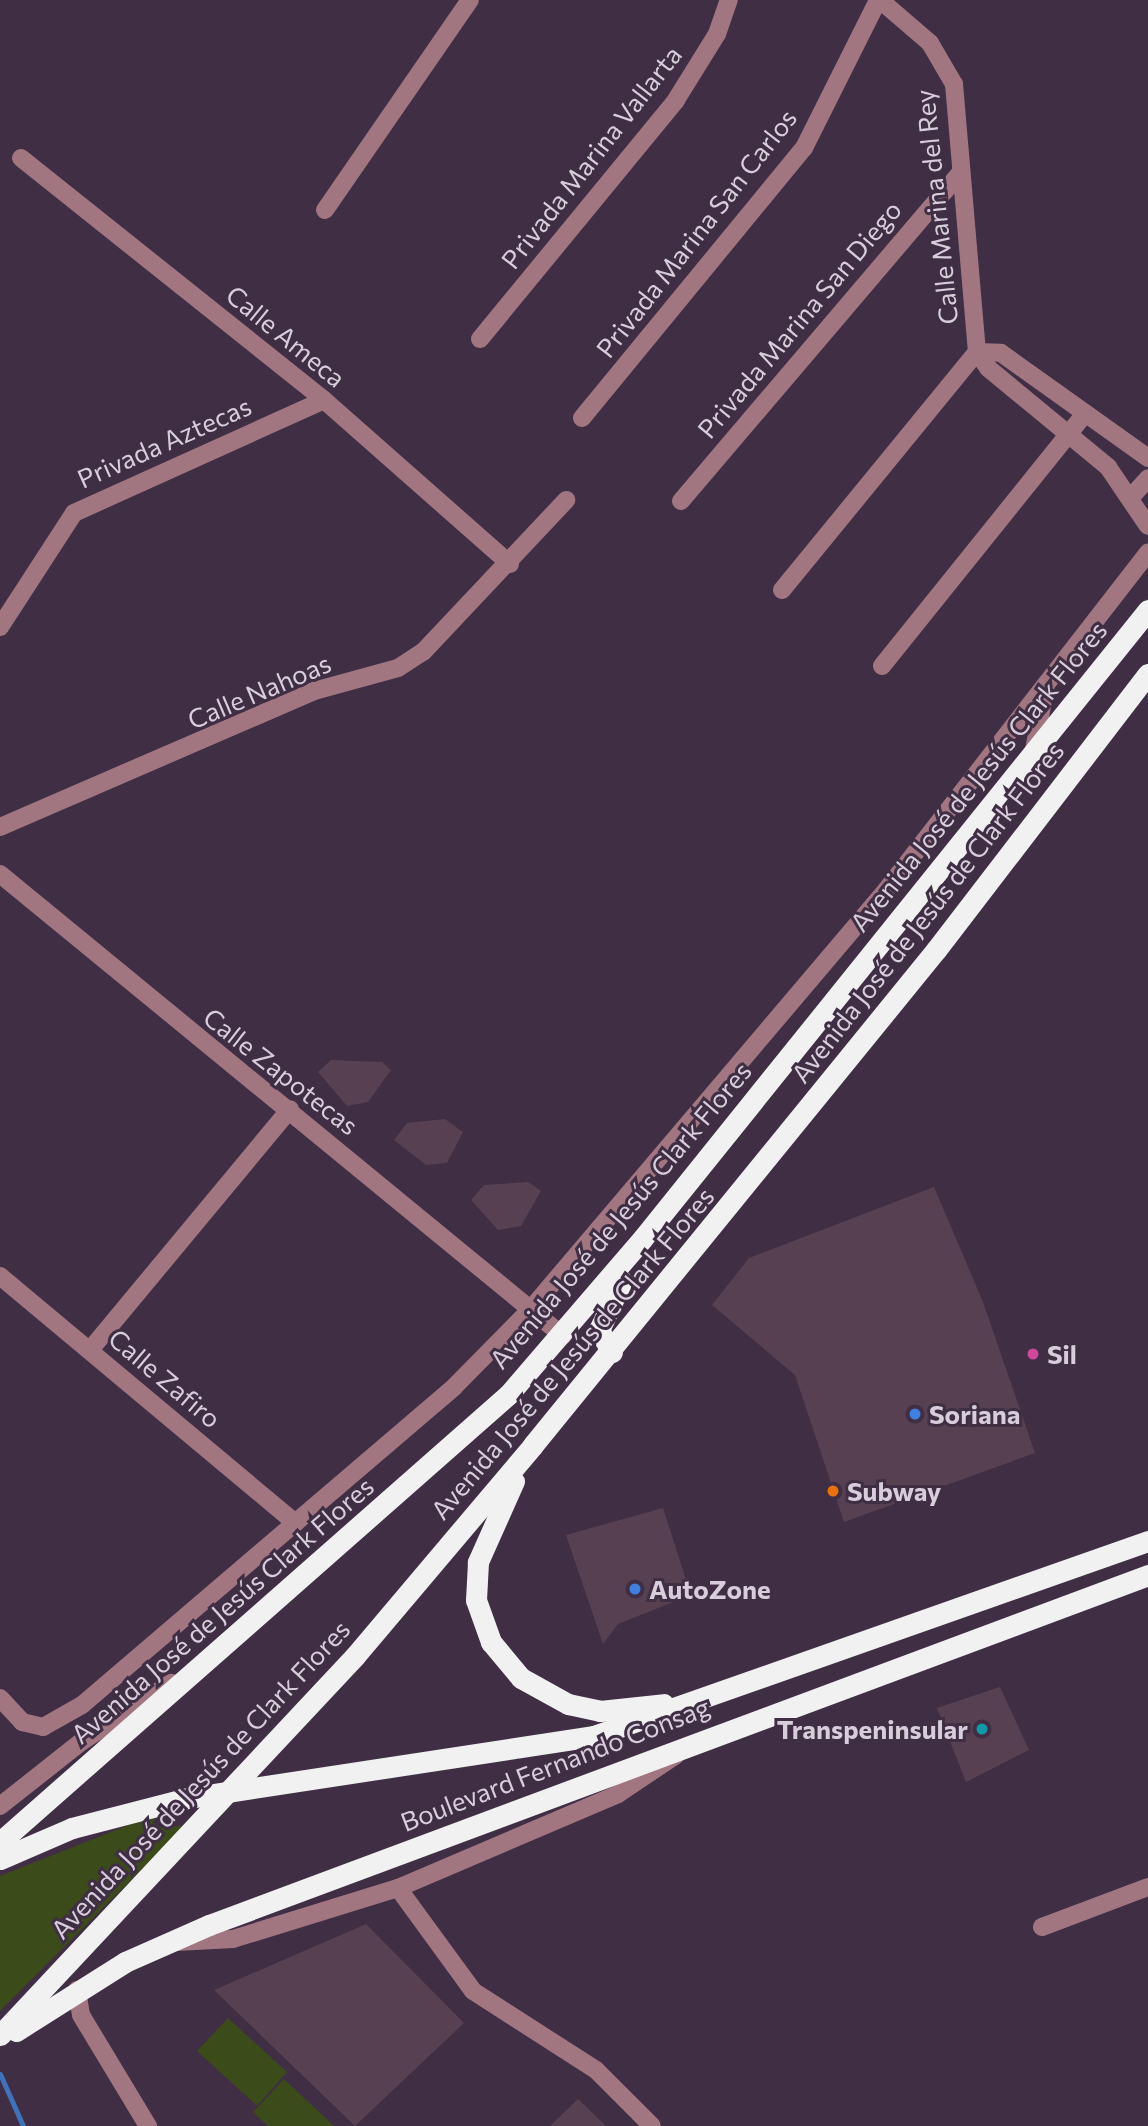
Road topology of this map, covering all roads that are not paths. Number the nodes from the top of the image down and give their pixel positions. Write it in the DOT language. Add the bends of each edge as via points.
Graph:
graph roads {
  1 [pos="470,0"];
  2 [pos="729,0"];
  3 [pos="879,0"];
  4 [pos="22,159"];
  5 [pos="960,173"];
  6 [pos="325,210"];
  7 [pos="480,339"];
  8 [pos="977,352"];
  9 [pos="324,400"];
  10 [pos="1084,415"];
  11 [pos="582,418"];
  12 [pos="1070,432"];
  13 [pos="1148,458"];
  14 [pos="1148,478"];
  15 [pos="1132,496"];
  16 [pos="566,500"];
  17 [pos="681,501"];
  18 [pos="1148,526"];
  19 [pos="1148,552"];
  20 [pos="510,564"];
  21 [pos="782,590"];
  22 [pos="1148,610"];
  23 [pos="0,626"];
  24 [pos="882,666"];
  25 [pos="1148,674"];
  26 [pos="1046,681"];
  27 [pos="1034,750"];
  28 [pos="0,827"];
  29 [pos="0,874"];
  30 [pos="290,1109"];
  31 [pos="643,1238"];
  32 [pos="0,1276"];
  33 [pos="530,1310"];
  34 [pos="563,1336"];
  35 [pos="90,1350"];
  36 [pos="612,1352"];
  37 [pos="533,1445"];
  38 [pos="295,1523"];
  39 [pos="1148,1541"];
  40 [pos="1148,1575"];
  41 [pos="1006,1592"];
  42 [pos="1016,1622"];
  43 [pos="205,1663"];
  44 [pos="0,1698"];
  45 [pos="701,1702"];
  46 [pos="698,1738"];
  47 [pos="0,1806"];
  48 [pos="0,1842"];
  49 [pos="0,1859"];
  50 [pos="1148,1887"];
  51 [pos="398,1888"];
  52 [pos="1042,1927"];
  53 [pos="169,1943"];
  54 [pos="77,1990"];
  55 [pos="0,2035"];
  56 [pos="0,2043"];
  57 [pos="148,2126"];
  58 [pos="652,2126"];
  1 -- 6 [label="street"];
  2 -- 7 [label="street, Privada Marina Vallarta" via="717,34 676,100"];
  3 -- 5 [label="street, Calle Marina del Rey" via="930,43 954,84"];
  3 -- 11 [label="street, Privada Marina San Carlos" via="804,148"];
  4 -- 9 [label="street, Calle Ameca"];
  5 -- 8 [label="street, Calle Marina del Rey"];
  5 -- 17 [label="street, Privada Marina San Diego"];
  8 -- 10 [label="street" via="1001,353"];
  8 -- 12 [label="street" via="988,368"];
  8 -- 21 [label="street"];
  9 -- 20 [label="street, Calle Ameca"];
  9 -- 23 [label="street, Privada Aztecas" via="74,513"];
  10 -- 12 [label="street"];
  10 -- 13 [label="street"];
  12 -- 15 [label="street"];
  12 -- 24 [label="street"];
  14 -- 15 [label="street"];
  15 -- 18 [label="street"];
  16 -- 20 [label="street, Calle Nahoas"];
  19 -- 26 [label="street"];
  20 -- 28 [label="street, Calle Nahoas" via="423,652 398,668 314,691"];
  22 -- 27 [label="highway, Avenida José de Jesús Clark Flores"];
  25 -- 36 [label="highway, Avenida José de Jesús de Clark Flores"];
  26 -- 27 [label="street"];
  26 -- 33 [label="street" via="887,889"];
  27 -- 31 [label="highway, Avenida José de Jesús Clark Flores"];
  29 -- 30 [label="street, Calle Zapotecas"];
  30 -- 33 [label="street, Calle Zapotecas"];
  30 -- 35 [label="street"];
  31 -- 34 [label="highway, Avenida José de Jesús Clark Flores"];
  31 -- 36 [label="highway" via="600,1322 601,1340"];
  32 -- 35 [label="street, Calle Zafiro"];
  33 -- 34 [label="street, Calle Zapotecas"];
  33 -- 38 [label="street" via="454,1387"];
  34 -- 43 [label="highway, Avenida José de Jesús Clark Flores" via="508,1395"];
  35 -- 38 [label="street, Calle Zafiro"];
  36 -- 37 [label="highway, Avenida José de Jesús de Clark Flores"];
  37 -- 45 [label="highway" via="478,1562 476,1600 491,1642 521,1678 568,1704 613,1711"];
  37 -- 55 [label="highway, Avenida José de Jesús de Clark Flores" via="355,1656"];
  38 -- 44 [label="street" via="54,1723 22,1722"];
  39 -- 41 [label="highway, Boulevard Fernando Consag"];
  40 -- 42 [label="highway, Boulevard Fernando Consag"];
  41 -- 42 [label="highway"];
  41 -- 45 [label="highway, Boulevard Fernando Consag"];
  42 -- 46 [label="highway, Boulevard Fernando Consag"];
  43 -- 47 [label="street" via="114,1718"];
  43 -- 48 [label="highway, Avenida José de Jesús Clark Flores"];
  45 -- 49 [label="highway, Boulevard Fernando Consag" via="547,1746 188,1798 72,1828"];
  46 -- 51 [label="street" via="618,1794"];
  46 -- 53 [label="highway, Boulevard Fernando Consag"];
  50 -- 52 [label="street"];
  51 -- 53 [label="street" via="233,1939"];
  51 -- 58 [label="street" via="473,1991 596,2070"];
  53 -- 54 [label="highway, Boulevard Fernando Consag"];
  54 -- 56 [label="highway, Boulevard Fernando Consag"];
  54 -- 57 [label="street" via="81,2015"];
}
